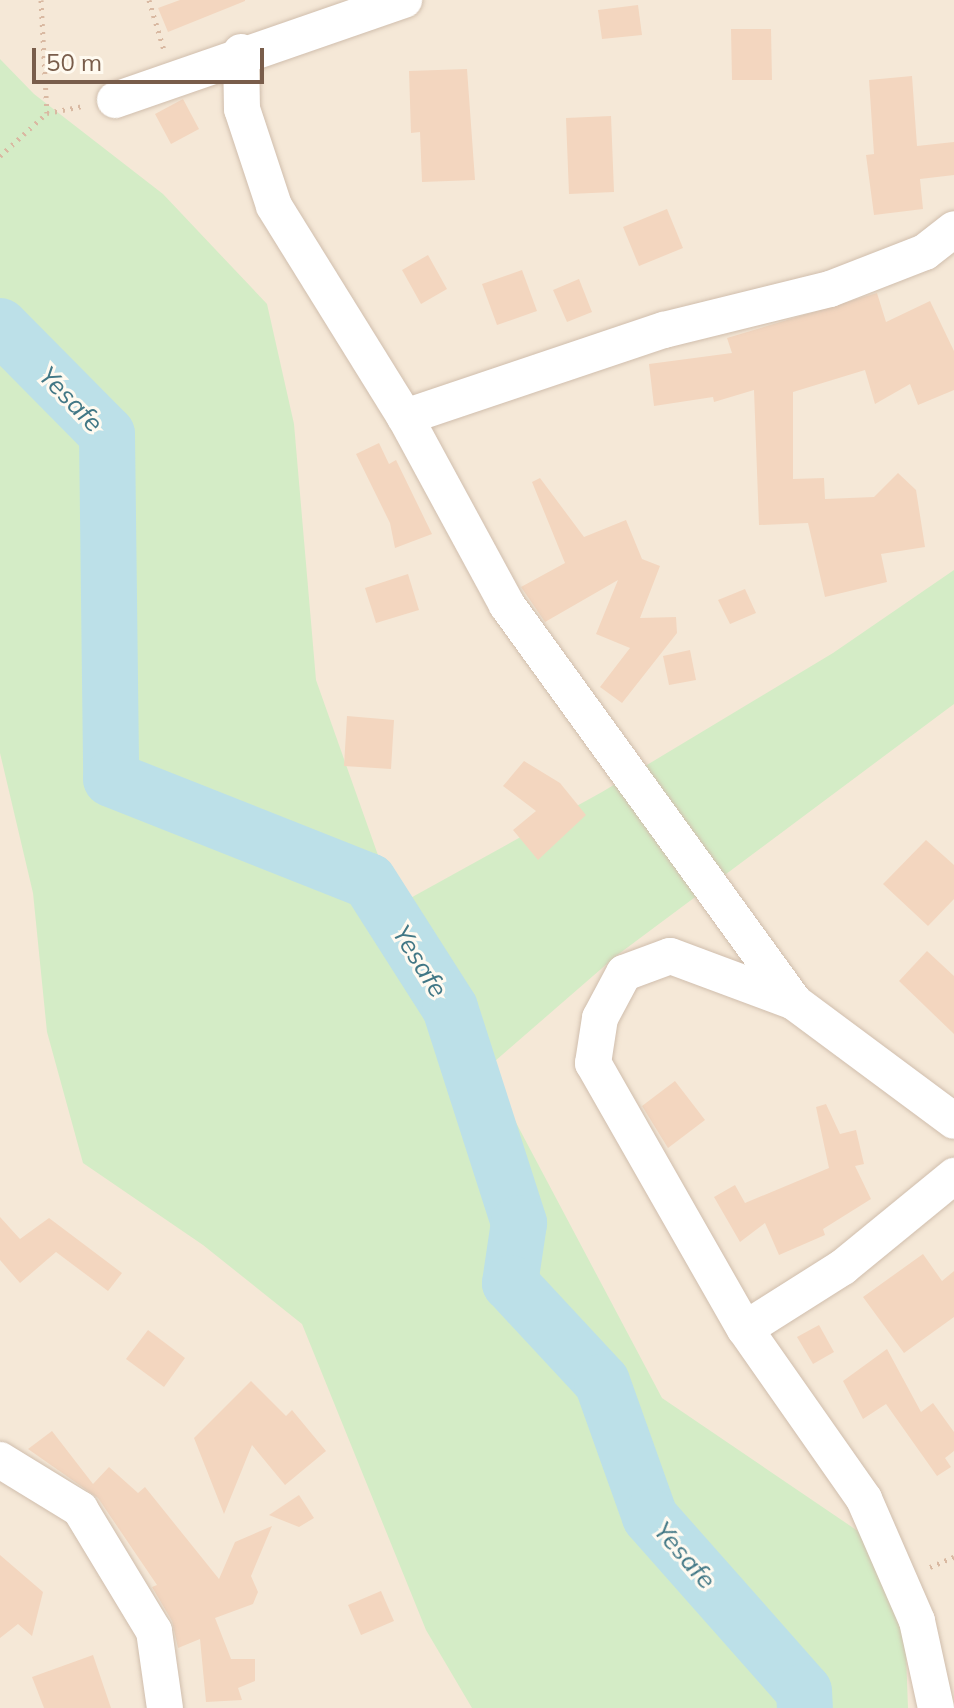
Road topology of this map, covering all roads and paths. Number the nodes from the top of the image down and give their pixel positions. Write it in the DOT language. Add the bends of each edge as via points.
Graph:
graph roads {
  1 [pos="41,0"];
  2 [pos="149,0"];
  3 [pos="404,0"];
  4 [pos="241,52"];
  5 [pos="172,78"];
  6 [pos="115,100"];
  7 [pos="0,156"];
  8 [pos="954,229"];
  9 [pos="405,417"];
  10 [pos="794,1002"];
  11 [pos="954,1121"];
  12 [pos="954,1176"];
  13 [pos="745,1329"];
  14 [pos="0,1460"];
  15 [pos="165,1708"];
  16 [pos="936,1708"];
  1 -- 7 [label="path" via="47,113"];
  2 -- 5 [label="path"];
  3 -- 4 [label="street"];
  4 -- 5 [label="street"];
  4 -- 9 [label="street" via="242,109 274,206"];
  5 -- 6 [label="street"];
  8 -- 9 [label="street" via="925,252 830,289 664,330"];
  9 -- 10 [label="street" via="507,605"];
  10 -- 11 [label="street"];
  10 -- 13 [label="street" via="670,956 624,973 600,1018 593,1063"];
  12 -- 13 [label="street" via="843,1267"];
  13 -- 16 [label="street" via="864,1499 917,1621"];
  14 -- 15 [label="street" via="80,1509 154,1631"];
}
